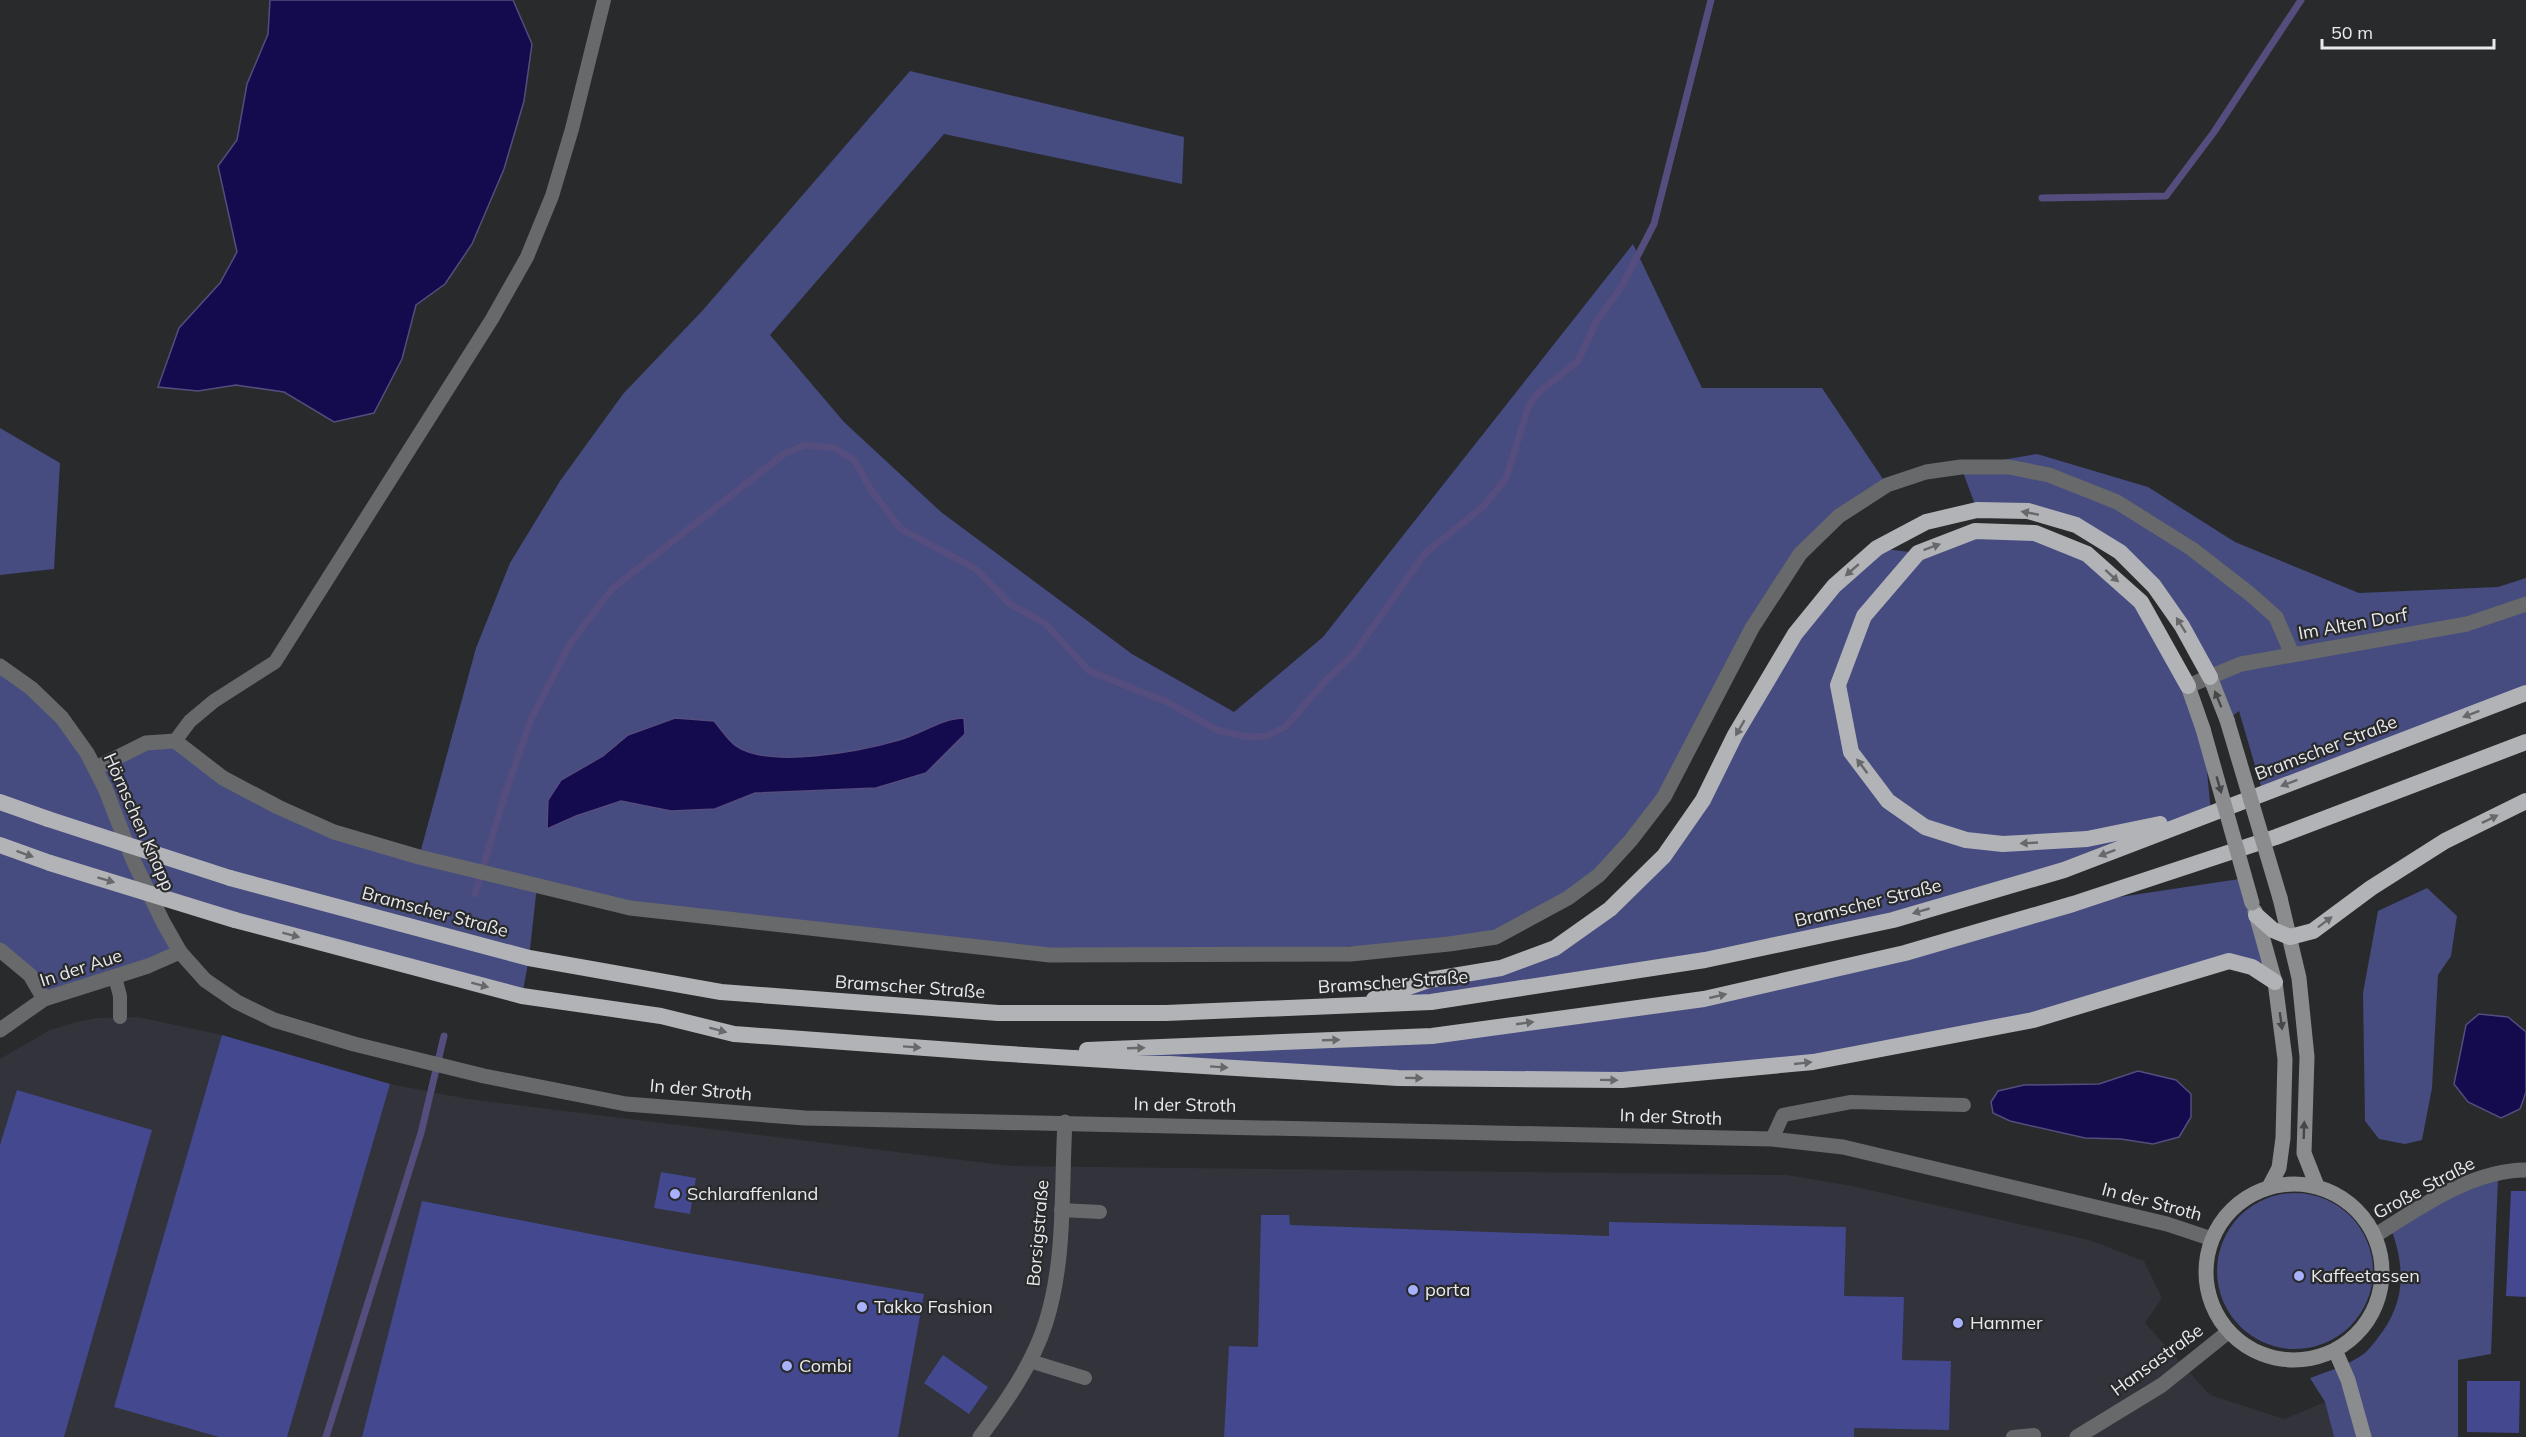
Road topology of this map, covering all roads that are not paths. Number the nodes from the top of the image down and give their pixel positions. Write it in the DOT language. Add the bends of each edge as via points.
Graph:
graph roads {
  1 [pos="604,0"];
  2 [pos="2526,604"];
  3 [pos="2292,654"];
  4 [pos="0,666"];
  5 [pos="2210,677"];
  6 [pos="2188,686"];
  7 [pos="2526,693"];
  8 [pos="175,741"];
  9 [pos="2526,742"];
  10 [pos="96,768"];
  11 [pos="2526,801"];
  12 [pos="0,802"];
  13 [pos="2211,813"];
  14 [pos="0,845"];
  15 [pos="2254,909"];
  16 [pos="2290,937"];
  17 [pos="0,950"];
  18 [pos="180,952"];
  19 [pos="115,977"];
  20 [pos="2275,982"];
  21 [pos="44,999"];
  22 [pos="1353,1006"];
  23 [pos="120,1017"];
  24 [pos="0,1030"];
  25 [pos="993,1053"];
  26 [pos="1964,1105"];
  27 [pos="1065,1122"];
  28 [pos="1772,1139"];
  29 [pos="2526,1170"];
  30 [pos="2317,1186"];
  31 [pos="2269,1187"];
  32 [pos="1062,1210"];
  33 [pos="1100,1212"];
  34 [pos="2376,1235"];
  35 [pos="2212,1239"];
  36 [pos="2228,1332"];
  37 [pos="2335,1350"];
  38 [pos="1030,1361"];
  39 [pos="1085,1378"];
  40 [pos="2034,1435"];
  41 [pos="980,1437"];
  42 [pos="2013,1437"];
  43 [pos="2077,1437"];
  44 [pos="2364,1437"];
  1 -- 8 [label="lane" via="552,196 526,257 492,319 275,662 214,701 190,721"];
  2 -- 3 [label="street, Im Alten Dorf" via="2467,624"];
  3 -- 5 [label="street, Im Alten Dorf" via="2241,664"];
  3 -- 8 [label="street" via="2276,617 2250,594 2192,549 2117,502 2049,475 2009,467 1926,472 1887,485 1839,516 1800,554 1752,628 1664,796 1599,875 1568,898 1496,937 1351,954 1050,955 630,908 334,832 223,778"];
  4 -- 10 [label="street, Hörnschen Knapp" via="31,688 62,718"];
  5 -- 6 [label="street, Im Alten Dorf"];
  16 -- 5 [label="main road, one-way, bridge" via="2227,720"];
  5 -- 22 [label="highway, one-way" via="2154,586 2120,552 2076,525 2028,511 1977,510 1926,522 1877,548 1834,586 1795,634 1735,735 1703,800 1664,856 1610,909 1555,948 1501,968 1429,980"];
  13 -- 6 [label="highway, one-way" via="2087,840 2003,844 1966,840 1925,827 1888,801 1851,752 1838,686 1864,616 1918,553 1975,531 2035,533 2087,554 2141,602"];
  6 -- 15 [label="main road, one-way, bridge"];
  7 -- 13 [label="highway, Bramscher Straße, one-way"];
  8 -- 10 [label="street" via="146,743"];
  25 -- 9 [label="highway, one-way" via="1432,1036 1704,999 1905,953 2073,904 2276,837"];
  10 -- 18 [label="street, Hörnschen Knapp" via="133,860"];
  16 -- 11 [label="highway, one-way" via="2313,931 2445,841"];
  12 -- 22 [label="highway, Bramscher Straße, bridge" via="230,878 529,958 721,992 998,1013 1166,1013"];
  13 -- 22 [label="highway, Bramscher Straße, one-way" via="2064,870 1893,920 1705,960 1431,1002"];
  14 -- 25 [label="highway, one-way, bridge" via="235,920 522,996 662,1016 734,1034"];
  15 -- 16 [label="highway" via="2273,930"];
  15 -- 20 [label="main road"];
  30 -- 16 [label="main road, one-way" via="2304,1153 2307,1058 2299,978"];
  17 -- 21 [label="street" via="30,975"];
  18 -- 19 [label="street, In der Aue"];
  18 -- 27 [label="street, In der Stroth" via="205,980 274,1020 428,1064 626,1104 805,1118"];
  19 -- 21 [label="street, In der Aue"];
  19 -- 23 [label="lane"];
  25 -- 20 [label="highway, one-way" via="1398,1078 1622,1080 1813,1062 2033,1020 2229,961 2252,967"];
  20 -- 31 [label="main road, one-way" via="2285,1070 2279,1168"];
  21 -- 24 [label="street, In der Aue"];
  26 -- 28 [label="lane" via="1851,1102 1783,1115"];
  27 -- 28 [label="street, In der Stroth"];
  27 -- 32 [label="street, Borsigstraße"];
  28 -- 35 [label="street, In der Stroth" via="1843,1147 2167,1224"];
  29 -- 34 [label="street, Große Straße" via="2493,1173 2464,1184"];
  30 -- 31 [label="main road" via="2282,1183"];
  30 -- 34 [label="main road" via="2338,1194 2361,1212"];
  31 -- 35 [label="main road" via="2254,1192 2231,1209"];
  32 -- 33 [label="lane"];
  32 -- 38 [label="street, Borsigstraße" via="1055,1286 1046,1324"];
  34 -- 37 [label="main road" via="2383,1265 2381,1294 2368,1321 2349,1342"];
  35 -- 36 [label="main road" via="2206,1258 2206,1285 2214,1310"];
  36 -- 37 [label="main road" via="2249,1348 2273,1358 2300,1360"];
  36 -- 43 [label="street, Hansastraße" via="2162,1385"];
  37 -- 44 [label="main road"];
  38 -- 39 [label="lane"];
  38 -- 41 [label="street, Borsigstraße"];
  40 -- 42 [label="lane"];
}
